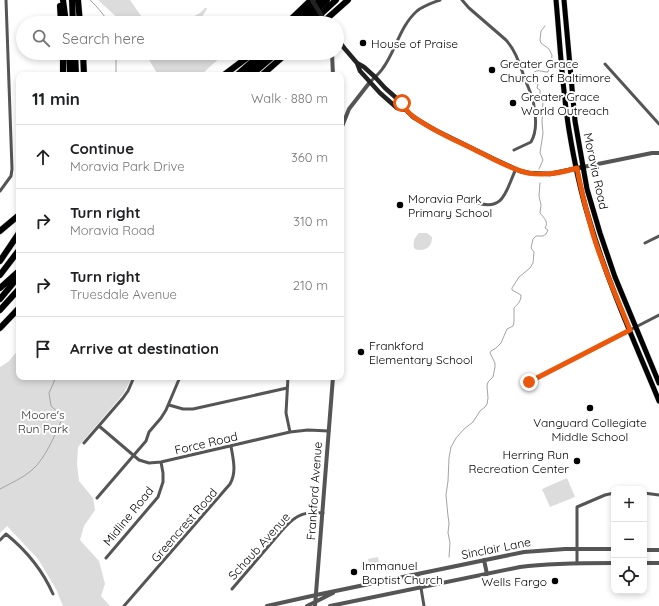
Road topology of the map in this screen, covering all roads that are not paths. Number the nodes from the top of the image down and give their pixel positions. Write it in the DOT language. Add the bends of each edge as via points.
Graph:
graph roads {
  1 [pos="6,0"];
  2 [pos="61,0"];
  3 [pos="72,0"];
  4 [pos="78,0"];
  5 [pos="307,0"];
  6 [pos="312,0"];
  7 [pos="320,0"];
  8 [pos="327,0"];
  9 [pos="336,0"];
  10 [pos="340,0"];
  11 [pos="348,0"];
  12 [pos="440,0"];
  13 [pos="462,0"];
  14 [pos="556,0"];
  15 [pos="564,0"];
  16 [pos="62,16"];
  17 [pos="64,16"];
  18 [pos="73,16"];
  19 [pos="79,16"];
  20 [pos="293,16"];
  21 [pos="296,16"];
  22 [pos="298,16"];
  23 [pos="310,16"];
  24 [pos="319,16"];
  25 [pos="322,16"];
  26 [pos="324,16"];
  27 [pos="330,16"];
  28 [pos="344,49"];
  29 [pos="63,60"];
  30 [pos="69,60"];
  31 [pos="75,60"];
  32 [pos="83,60"];
  33 [pos="244,60"];
  34 [pos="254,60"];
  35 [pos="260,60"];
  36 [pos="269,60"];
  37 [pos="279,60"];
  38 [pos="332,60"];
  39 [pos="357,63"];
  40 [pos="605,64"];
  41 [pos="63,72"];
  42 [pos="70,72"];
  43 [pos="76,72"];
  44 [pos="84,72"];
  45 [pos="228,72"];
  46 [pos="240,72"];
  47 [pos="247,72"];
  48 [pos="255,72"];
  49 [pos="265,72"];
  50 [pos="333,72"];
  51 [pos="375,77"];
  52 [pos="370,82"];
  53 [pos="406,110"];
  54 [pos="344,119"];
  55 [pos="659,124"];
  56 [pos="514,150"];
  57 [pos="659,153"];
  58 [pos="584,167"];
  59 [pos="577,168"];
  60 [pos="516,169"];
  61 [pos="0,191"];
  62 [pos="475,202"];
  63 [pos="16,218"];
  64 [pos="0,231"];
  65 [pos="659,236"];
  66 [pos="16,237"];
  67 [pos="645,243"];
  68 [pos="16,254"];
  69 [pos="0,261"];
  70 [pos="16,274"];
  71 [pos="0,275"];
  72 [pos="16,279"];
  73 [pos="16,280"];
  74 [pos="0,288"];
  75 [pos="16,292"];
  76 [pos="0,293"];
  77 [pos="0,299"];
  78 [pos="0,310"];
  79 [pos="16,311"];
  80 [pos="659,315"];
  81 [pos="636,327"];
  82 [pos="0,328"];
  83 [pos="630,330"];
  84 [pos="133,380"];
  85 [pos="179,380"];
  86 [pos="288,380"];
  87 [pos="333,380"];
  88 [pos="529,382"];
  89 [pos="659,383"];
  90 [pos="287,388"];
  91 [pos="659,401"];
  92 [pos="169,405"];
  93 [pos="99,426"];
  94 [pos="329,431"];
  95 [pos="290,432"];
  96 [pos="84,443"];
  97 [pos="230,446"];
  98 [pos="134,456"];
  99 [pos="161,462"];
  100 [pos="647,493"];
  101 [pos="611,494"];
  102 [pos="659,495"];
  103 [pos="97,498"];
  104 [pos="322,513"];
  105 [pos="0,540"];
  106 [pos="577,548"];
  107 [pos="611,549"];
  108 [pos="647,550"];
  109 [pos="659,550"];
  110 [pos="106,558"];
  111 [pos="484,560"];
  112 [pos="577,563"];
  113 [pos="611,563"];
  114 [pos="647,563"];
  115 [pos="659,563"];
  116 [pos="418,574"];
  117 [pos="487,574"];
  118 [pos="420,588"];
  119 [pos="232,590"];
  120 [pos="336,590"];
  121 [pos="53,594"];
  122 [pos="316,595"];
  123 [pos="315,604"];
  124 [pos="124,606"];
  125 [pos="267,606"];
  126 [pos="307,606"];
  127 [pos="330,606"];
  128 [pos="424,606"];
  1 -- 61 [label="street" via="12,169 11,176"];
  2 -- 16 [label="highway"];
  2 -- 17 [label="highway"];
  3 -- 18 [label="highway"];
  4 -- 19 [label="highway"];
  5 -- 20 [label="highway"];
  6 -- 21 [label="highway"];
  6 -- 25 [label="main road, bridge"];
  7 -- 22 [label="highway"];
  8 -- 23 [label="highway"];
  9 -- 24 [label="highway"];
  10 -- 26 [label="highway"];
  11 -- 27 [label="highway"];
  12 -- 51 [label="street" via="417,11 409,20 383,68"];
  13 -- 56 [label="street" via="510,44 532,98 535,123 533,140"];
  14 -- 59 [label="main road, Moravia Road" via="569,129"];
  15 -- 58 [label="main road, Moravia Road" via="575,121"];
  28 -- 39 [label="main road"];
  29 -- 41 [label="highway"];
  30 -- 42 [label="highway"];
  31 -- 43 [label="highway"];
  32 -- 44 [label="highway"];
  33 -- 45 [label="highway"];
  34 -- 46 [label="highway"];
  35 -- 47 [label="highway"];
  36 -- 48 [label="highway"];
  37 -- 49 [label="highway"];
  38 -- 50 [label="street"];
  39 -- 51 [label="main road"];
  39 -- 52 [label="main road" via="360,71"];
  40 -- 55 [label="street"];
  51 -- 52 [label="street"];
  51 -- 53 [label="main road"];
  52 -- 53 [label="main road" via="397,108"];
  52 -- 54 [label="street"];
  53 -- 60 [label="main road" via="435,130"];
  57 -- 58 [label="street"];
  58 -- 59 [label="main road"];
  58 -- 81 [label="main road, Moravia Road" via="586,189 600,234"];
  59 -- 60 [label="main road" via="543,174"];
  59 -- 83 [label="main road, Moravia Road" via="594,235"];
  60 -- 62 [label="street" via="507,192 499,201 487,205"];
  63 -- 64 [label="highway"];
  65 -- 67 [label="street"];
  66 -- 69 [label="highway"];
  68 -- 71 [label="highway"];
  70 -- 74 [label="highway"];
  72 -- 76 [label="highway"];
  73 -- 77 [label="highway"];
  75 -- 78 [label="highway"];
  79 -- 82 [label="highway"];
  80 -- 81 [label="street"];
  81 -- 83 [label="street"];
  81 -- 89 [label="main road, Moravia Road"];
  83 -- 88 [label="street"];
  83 -- 91 [label="main road, Moravia Road"];
  84 -- 93 [label="street" via="126,394"];
  85 -- 92 [label="street"];
  86 -- 90 [label="street"];
  87 -- 94 [label="street, Frankford Avenue"];
  90 -- 92 [label="street" via="193,409"];
  90 -- 95 [label="street" via="286,413"];
  92 -- 98 [label="street"];
  93 -- 96 [label="street"];
  93 -- 98 [label="street, Force Road"];
  94 -- 95 [label="street, Force Road"];
  94 -- 104 [label="street, Frankford Avenue"];
  95 -- 97 [label="street, Force Road"];
  97 -- 99 [label="street, Force Road"];
  97 -- 124 [label="street, Greencrest Road" via="234,469 230,484"];
  98 -- 99 [label="street, Force Road" via="149,463"];
  98 -- 103 [label="street"];
  99 -- 110 [label="street, Midline Road" via="163,482 158,497"];
  100 -- 102 [label="street"];
  101 -- 106 [label="street" via="577,507"];
  104 -- 119 [label="street, Schaub Avenue" via="305,513 292,520"];
  104 -- 122 [label="street, Frankford Avenue"];
  105 -- 121 [label="street" via="6,534 32,558"];
  106 -- 107 [label="street, Sinclair Lane"];
  106 -- 111 [label="street, Sinclair Lane" via="534,551"];
  106 -- 112 [label="street"];
  108 -- 109 [label="street"];
  111 -- 116 [label="street, Sinclair Lane"];
  111 -- 117 [label="street"];
  112 -- 113 [label="street, Sinclair Lane"];
  112 -- 117 [label="street, Sinclair Lane" via="538,565"];
  114 -- 115 [label="street"];
  116 -- 118 [label="street"];
  116 -- 120 [label="street, Sinclair Lane"];
  117 -- 118 [label="street, Sinclair Lane"];
  118 -- 127 [label="street, Sinclair Lane"];
  118 -- 128 [label="street"];
  120 -- 122 [label="street, Sinclair Lane"];
  120 -- 123 [label="street"];
  122 -- 123 [label="street, Frankford Avenue"];
  122 -- 125 [label="street, Sinclair Lane"];
  123 -- 126 [label="street"];
}
